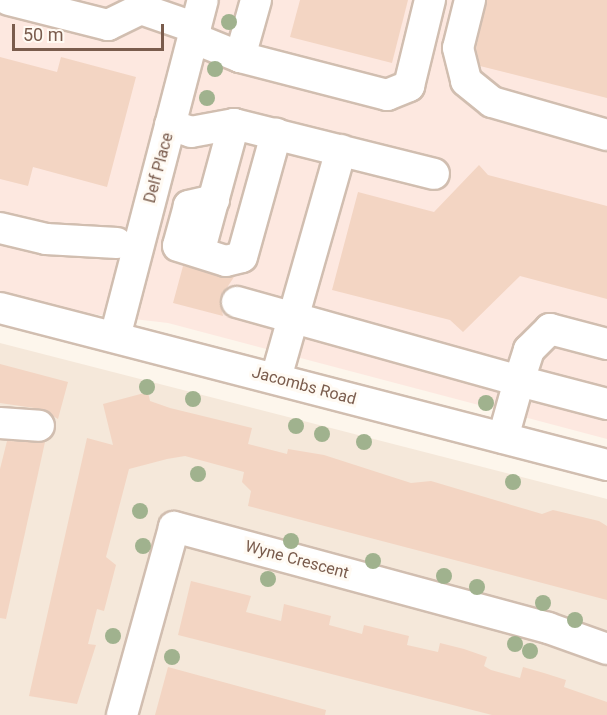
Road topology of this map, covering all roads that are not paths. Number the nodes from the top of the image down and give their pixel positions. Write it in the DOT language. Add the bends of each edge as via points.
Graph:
graph roads {
  1 [pos="9,0"];
  2 [pos="256,0"];
  3 [pos="430,0"];
  4 [pos="470,0"];
  5 [pos="197,22"];
  6 [pos="240,57"];
  7 [pos="234,124"];
  8 [pos="170,125"];
  9 [pos="276,134"];
  10 [pos="607,135"];
  11 [pos="341,150"];
  12 [pos="434,174"];
  13 [pos="214,200"];
  14 [pos="0,228"];
  15 [pos="202,242"];
  16 [pos="117,243"];
  17 [pos="237,302"];
  18 [pos="0,308"];
  19 [pos="293,318"];
  20 [pos="115,337"];
  21 [pos="607,344"];
  22 [pos="276,378"];
  23 [pos="519,381"];
  24 [pos="607,404"];
  25 [pos="0,423"];
  26 [pos="39,426"];
  27 [pos="503,438"];
  28 [pos="607,465"];
  29 [pos="607,650"];
  30 [pos="122,715"];
  1 -- 5 [label="street" via="108,25 141,9"];
  2 -- 6 [label="street"];
  3 -- 6 [label="street" via="409,86 387,95"];
  4 -- 10 [label="street" via="459,48 466,81 492,102"];
  5 -- 6 [label="street"];
  5 -- 8 [label="street, Delf Place"];
  7 -- 8 [label="street" via="191,132"];
  7 -- 9 [label="street"];
  7 -- 13 [label="street"];
  8 -- 20 [label="street, Delf Place"];
  9 -- 11 [label="street"];
  9 -- 13 [label="street" via="242,257 226,261 179,248 189,206"];
  11 -- 12 [label="street"];
  11 -- 19 [label="street"];
  13 -- 15 [label="street"];
  14 -- 16 [label="street" via="46,239"];
  17 -- 19 [label="street"];
  18 -- 20 [label="street, Jacombs Road"];
  19 -- 22 [label="street"];
  19 -- 23 [label="street"];
  20 -- 22 [label="street, Jacombs Road"];
  21 -- 23 [label="street" via="550,329 529,350"];
  22 -- 27 [label="street, Jacombs Road"];
  23 -- 24 [label="street"];
  23 -- 27 [label="street"];
  25 -- 26 [label="street"];
  27 -- 28 [label="street, Jacombs Road"];
  29 -- 30 [label="street, Wyne Crescent" via="548,628 174,527"];
}
